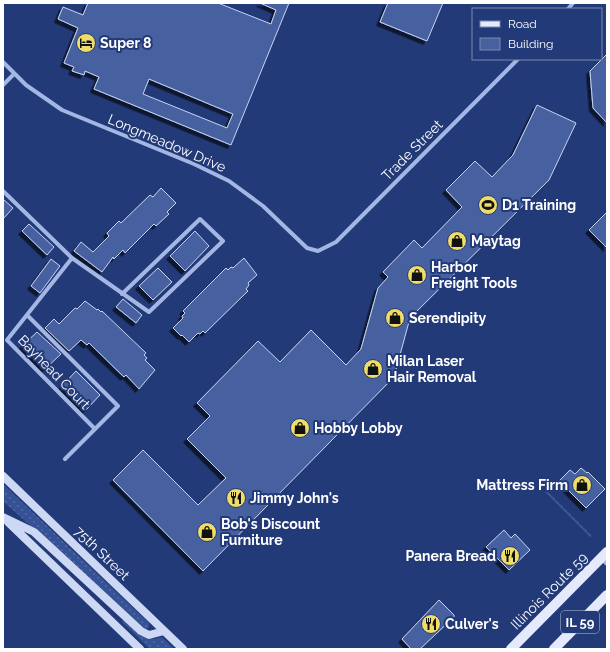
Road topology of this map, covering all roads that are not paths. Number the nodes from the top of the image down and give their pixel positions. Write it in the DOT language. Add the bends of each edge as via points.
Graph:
graph roads {
  1 [pos="517,60"];
  2 [pos="3,62"];
  3 [pos="14,74"];
  4 [pos="3,85"];
  5 [pos="3,191"];
  6 [pos="318,251"];
  7 [pos="72,258"];
  8 [pos="122,294"];
  9 [pos="27,315"];
  10 [pos="95,429"];
  11 [pos="65,459"];
  12 [pos="3,476"];
  13 [pos="3,517"];
  14 [pos="605,558"];
  15 [pos="607,595"];
  16 [pos="164,631"];
  17 [pos="140,649"];
  18 [pos="183,649"];
  19 [pos="511,649"];
  20 [pos="554,649"];
  1 -- 6 [label="street, Trade Street" via="336,242"];
  2 -- 3 [label="street, Longmeadow Drive"];
  3 -- 4 [label="street"];
  3 -- 6 [label="street, Longmeadow Drive" via="62,110 194,164 228,181 263,206 307,248"];
  5 -- 7 [label="street"];
  7 -- 8 [label="street"];
  7 -- 9 [label="street, Bayhead Court"];
  8 -- 8 [label="street" via="149,312 223,241 200,219"];
  9 -- 10 [label="street, Bayhead Court" via="7,340"];
  9 -- 10 [label="street" via="118,406"];
  10 -- 11 [label="street"];
  12 -- 16 [label="main road, 75th Street"];
  13 -- 16 [label="main road" via="34,532 141,631 149,635"];
  13 -- 17 [label="main road"];
  14 -- 19 [label="main road, Illinois Route 59 / IL 59"];
  15 -- 20 [label="main road, IL 59"];
  16 -- 18 [label="main road, 75th Street"];
}
